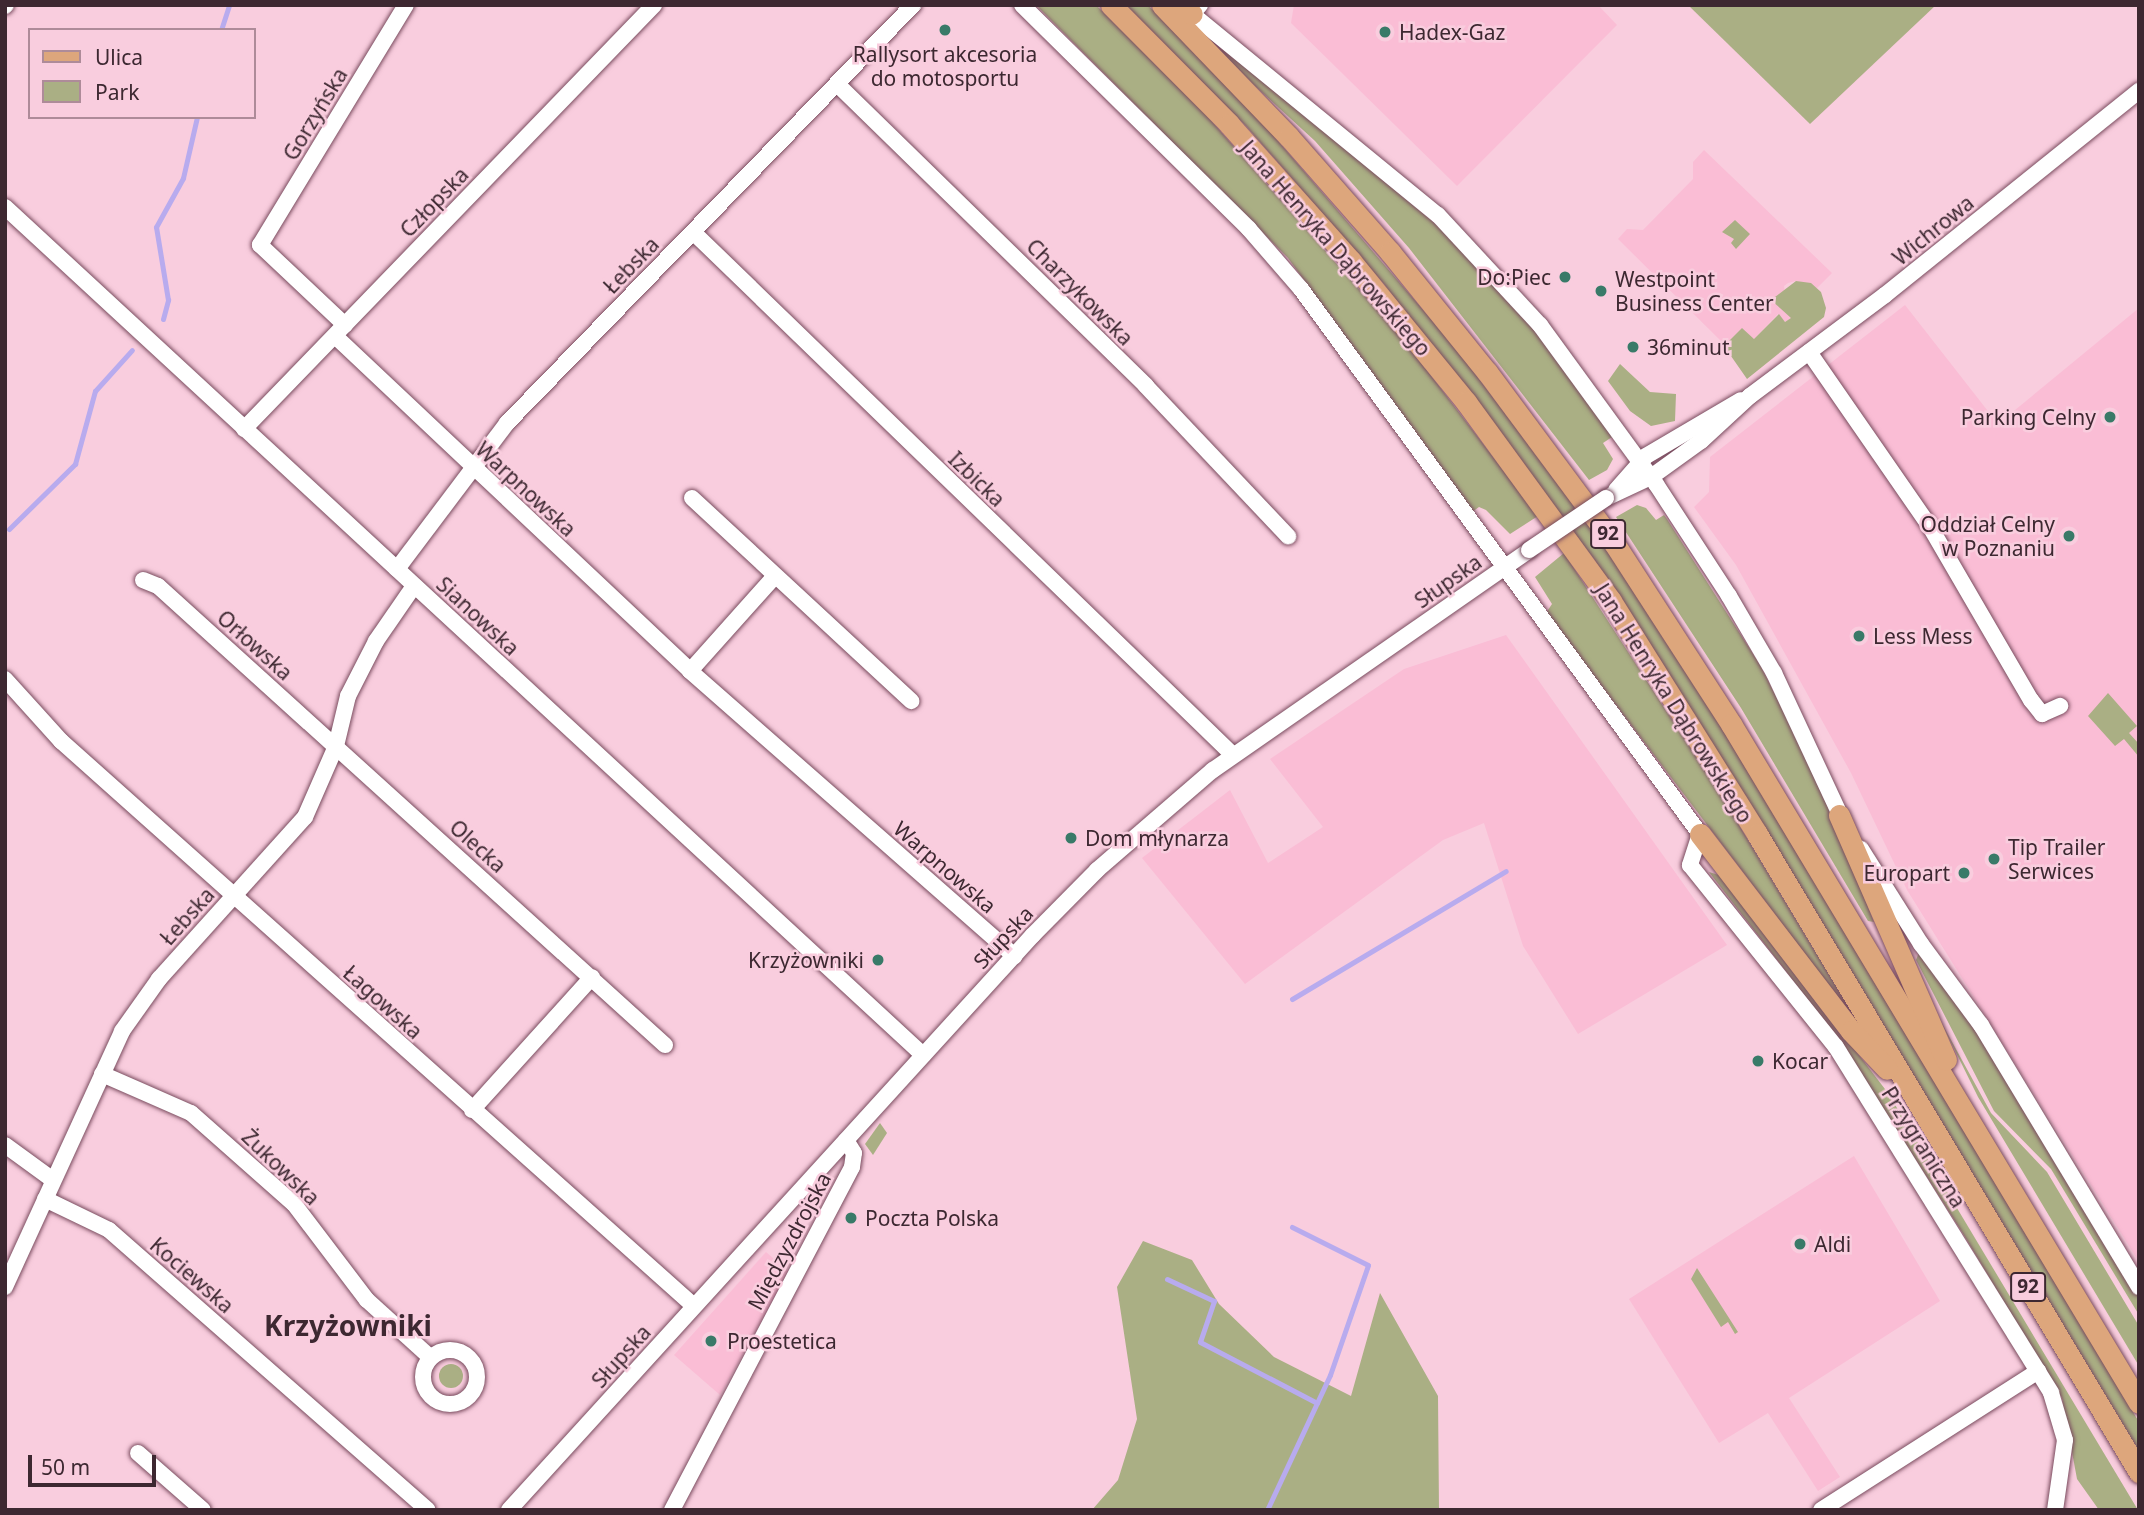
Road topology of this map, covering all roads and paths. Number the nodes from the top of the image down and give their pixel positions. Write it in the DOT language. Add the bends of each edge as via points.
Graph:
graph roads {
  1 [pos="406,5"];
  2 [pos="654,5"];
  3 [pos="913,5"];
  4 [pos="1022,5"];
  5 [pos="1111,5"];
  6 [pos="1162,5"];
  7 [pos="1192,8"];
  8 [pos="838,84"];
  9 [pos="2139,91"];
  10 [pos="5,207"];
  11 [pos="693,232"];
  12 [pos="260,245"];
  13 [pos="340,330"];
  14 [pos="1809,352"];
  15 [pos="1750,396"];
  16 [pos="244,429"];
  17 [pos="1639,461"];
  18 [pos="474,469"];
  19 [pos="1650,477"];
  20 [pos="1611,494"];
  21 [pos="691,498"];
  22 [pos="1288,536"];
  23 [pos="397,569"];
  24 [pos="1503,569"];
  25 [pos="775,576"];
  26 [pos="143,580"];
  27 [pos="414,586"];
  28 [pos="691,671"];
  29 [pos="5,679"];
  30 [pos="911,701"];
  31 [pos="2060,706"];
  32 [pos="335,746"];
  33 [pos="1233,755"];
  34 [pos="1839,815"];
  35 [pos="1700,834"];
  36 [pos="234,896"];
  37 [pos="1014,956"];
  38 [pos="592,976"];
  39 [pos="665,1045"];
  40 [pos="923,1055"];
  41 [pos="102,1074"];
  42 [pos="1917,1102"];
  43 [pos="472,1110"];
  44 [pos="1972,1124"];
  45 [pos="846,1140"];
  46 [pos="5,1146"];
  47 [pos="53,1180"];
  48 [pos="45,1199"];
  49 [pos="5,1287"];
  50 [pos="2139,1287"];
  51 [pos="694,1306"];
  52 [pos="431,1358"];
  53 [pos="2038,1371"];
  54 [pos="2139,1403"];
  55 [pos="138,1453"];
  56 [pos="2139,1472"];
  57 [pos="203,1510"];
  58 [pos="428,1510"];
  59 [pos="509,1510"];
  60 [pos="672,1510"];
  61 [pos="1821,1510"];
  62 [pos="2055,1510"];
  1 -- 12 [label="street, Gorzyńska"];
  2 -- 13 [label="street, Człopska"];
  3 -- 8 [label="street, Łebska"];
  4 -- 24 [label="street" via="1282,265"];
  5 -- 42 [label="main road, Jana Henryka Dąbrowskiego / 92" via="1229,124 1331,237 1533,492 1655,668"];
  6 -- 44 [label="main road, Jana Henryka Dąbrowskiego / 92" via="1358,215 1560,468 1703,680"];
  7 -- 17 [label="street" via="1446,222 1513,291"];
  8 -- 11 [label="street, Łebska"];
  8 -- 22 [label="street, Charzykowska" via="1146,386"];
  9 -- 14 [label="street, Wichrowa"];
  10 -- 16 [label="street, Sianowska"];
  11 -- 18 [label="street, Łebska" via="507,423"];
  11 -- 33 [label="street, Izbicka"];
  12 -- 13 [label="street, Warpnowska"];
  13 -- 16 [label="street, Człopska"];
  13 -- 18 [label="street, Warpnowska"];
  14 -- 15 [label="street, Wichrowa"];
  14 -- 31 [label="street" via="1928,525 2031,700 2042,714"];
  15 -- 17 [label="street, Wichrowa" via="1714,413"];
  15 -- 19 [label="street, Wichrowa"];
  16 -- 23 [label="street, Sianowska"];
  17 -- 19 [label="street"];
  17 -- 20 [label="street, Słupska"];
  18 -- 23 [label="street, Łebska"];
  18 -- 28 [label="street, Warpnowska"];
  19 -- 20 [label="street, Słupska"];
  19 -- 34 [label="street" via="1774,673"];
  20 -- 24 [label="street, Słupska, bridge"];
  21 -- 25 [label="street"];
  23 -- 27 [label="street, Sianowska"];
  24 -- 33 [label="street, Słupska"];
  24 -- 35 [label="street"];
  25 -- 28 [label="street"];
  25 -- 30 [label="street"];
  26 -- 32 [label="street, Orłowska" via="158,586"];
  27 -- 32 [label="street, Łebska" via="387,622 348,696"];
  27 -- 40 [label="street, Sianowska"];
  28 -- 37 [label="street, Warpnowska"];
  29 -- 36 [label="street, Łagowska" via="47,726"];
  32 -- 36 [label="street, Łebska" via="305,817"];
  32 -- 38 [label="street, Olecka"];
  33 -- 37 [label="street, Słupska" via="1109,859"];
  34 -- 44 [label="main road"];
  34 -- 50 [label="street" via="1981,1025"];
  35 -- 42 [label="main road" via="1851,1031"];
  35 -- 53 [label="street, Przygraniczna" via="1690,865 1836,1047"];
  36 -- 41 [label="street, Łebska" via="159,979 122,1031"];
  36 -- 43 [label="street, Łagowska"];
  37 -- 40 [label="street, Słupska"];
  38 -- 39 [label="street, Olecka"];
  38 -- 43 [label="street"];
  40 -- 45 [label="street, Słupska"];
  41 -- 47 [label="street, Łebska"];
  41 -- 52 [label="street, Żukowska" via="191,1113 294,1204 367,1300"];
  42 -- 56 [label="main road, Jana Henryka Dąbrowskiego / 92"];
  43 -- 51 [label="street, Łagowska"];
  44 -- 54 [label="main road, Jana Henryka Dąbrowskiego / 92"];
  45 -- 51 [label="street, Słupska"];
  45 -- 60 [label="street, Międzyzdrojska" via="855,1153 852,1167"];
  46 -- 47 [label="street"];
  47 -- 48 [label="street, Łebska"];
  48 -- 49 [label="street, Łebska"];
  48 -- 58 [label="street, Kociewska" via="109,1230"];
  51 -- 59 [label="street, Słupska"];
  53 -- 61 [label="street"];
  53 -- 62 [label="street, Przygraniczna" via="2062,1418 2065,1440"];
  55 -- 57 [label="street"];
}
